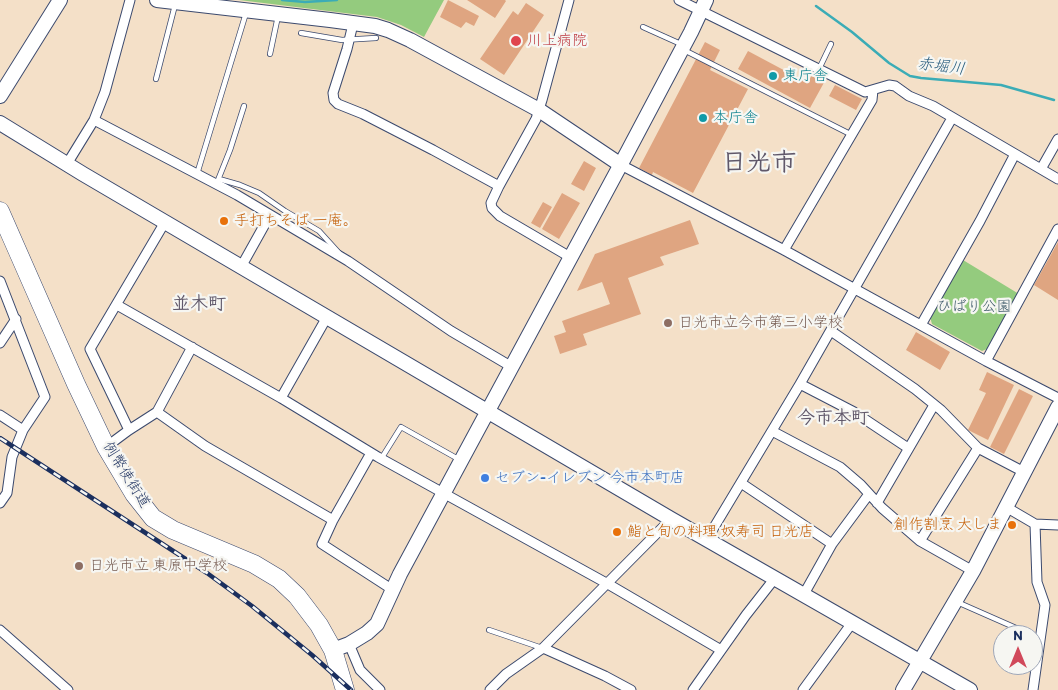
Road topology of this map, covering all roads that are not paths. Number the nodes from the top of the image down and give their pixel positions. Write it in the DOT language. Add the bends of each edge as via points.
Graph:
graph roads {
  1 [pos="60,0"];
  2 [pos="130,0"];
  3 [pos="569,0"];
  4 [pos="679,0"];
  5 [pos="168,1"];
  6 [pos="704,6"];
  7 [pos="246,12"];
  8 [pos="278,15"];
  9 [pos="353,24"];
  10 [pos="643,27"];
  11 [pos="301,33"];
  12 [pos="376,38"];
  13 [pos="350,40"];
  14 [pos="831,44"];
  15 [pos="683,47"];
  16 [pos="270,54"];
  17 [pos="819,69"];
  18 [pos="156,79"];
  19 [pos="873,90"];
  20 [pos="0,96"];
  21 [pos="244,106"];
  22 [pos="538,110"];
  23 [pos="952,118"];
  24 [pos="94,120"];
  25 [pos="0,123"];
  26 [pos="852,135"];
  27 [pos="1058,139"];
  28 [pos="1015,154"];
  29 [pos="67,164"];
  30 [pos="621,165"];
  31 [pos="1041,169"];
  32 [pos="197,174"];
  33 [pos="1058,180"];
  34 [pos="218,182"];
  35 [pos="499,186"];
  36 [pos="0,211"];
  37 [pos="270,215"];
  38 [pos="166,222"];
  39 [pos="1058,229"];
  40 [pos="784,250"];
  41 [pos="570,257"];
  42 [pos="348,262"];
  43 [pos="241,267"];
  44 [pos="0,281"];
  45 [pos="855,288"];
  46 [pos="117,305"];
  47 [pos="327,317"];
  48 [pos="16,319"];
  49 [pos="921,325"];
  50 [pos="831,331"];
  51 [pos="0,343"];
  52 [pos="192,347"];
  53 [pos="986,361"];
  54 [pos="512,367"];
  55 [pos="800,384"];
  56 [pos="281,398"];
  57 [pos="1058,398"];
  58 [pos="934,404"];
  59 [pos="1058,407"];
  60 [pos="488,411"];
  61 [pos="157,412"];
  62 [pos="0,415"];
  63 [pos="23,430"];
  64 [pos="129,430"];
  65 [pos="772,431"];
  66 [pos="106,446"];
  67 [pos="908,448"];
  68 [pos="978,448"];
  69 [pos="371,453"];
  70 [pos="381,459"];
  71 [pos="462,461"];
  72 [pos="1024,472"];
  73 [pos="741,483"];
  74 [pos="443,494"];
  75 [pos="869,494"];
  76 [pos="877,502"];
  77 [pos="0,503"];
  78 [pos="1006,507"];
  79 [pos="671,519"];
  80 [pos="333,520"];
  81 [pos="1035,524"];
  82 [pos="1058,525"];
  83 [pos="707,539"];
  84 [pos="920,541"];
  85 [pos="832,544"];
  86 [pos="974,571"];
  87 [pos="776,578"];
  88 [pos="608,584"];
  89 [pos="393,590"];
  90 [pos="804,594"];
  91 [pos="956,602"];
  92 [pos="852,623"];
  93 [pos="1009,625"];
  94 [pos="1039,625"];
  95 [pos="0,630"];
  96 [pos="489,630"];
  97 [pos="341,647"];
  98 [pos="543,648"];
  99 [pos="721,650"];
  100 [pos="919,660"];
  101 [pos="1034,675"];
  102 [pos="344,689"];
  103 [pos="68,690"];
  104 [pos="380,690"];
  105 [pos="490,690"];
  106 [pos="631,690"];
  107 [pos="693,690"];
  108 [pos="803,690"];
  109 [pos="903,690"];
  110 [pos="970,690"];
  111 [pos="1033,690"];
  1 -- 20 [label="street"];
  2 -- 24 [label="street"];
  3 -- 22 [label="street"];
  4 -- 6 [label="street"];
  5 -- 7 [label="street"];
  5 -- 18 [label="lane"];
  6 -- 15 [label="street"];
  6 -- 17 [label="street"];
  7 -- 8 [label="street"];
  7 -- 32 [label="lane"];
  8 -- 9 [label="street"];
  8 -- 16 [label="lane"];
  9 -- 13 [label="street"];
  9 -- 22 [label="street" via="396,33"];
  10 -- 15 [label="lane"];
  11 -- 13 [label="lane"];
  12 -- 13 [label="lane"];
  13 -- 35 [label="street" via="333,93 338,104"];
  14 -- 17 [label="lane"];
  15 -- 26 [label="lane"];
  15 -- 30 [label="street"];
  17 -- 19 [label="street" via="865,92"];
  19 -- 23 [label="street" via="892,84"];
  19 -- 26 [label="street" via="872,100"];
  21 -- 34 [label="lane"];
  22 -- 30 [label="street"];
  22 -- 35 [label="street"];
  23 -- 28 [label="street"];
  23 -- 45 [label="street"];
  24 -- 29 [label="street"];
  24 -- 32 [label="street"];
  25 -- 29 [label="street"];
  26 -- 40 [label="street"];
  27 -- 31 [label="street"];
  28 -- 31 [label="street"];
  28 -- 49 [label="street"];
  29 -- 38 [label="street"];
  30 -- 40 [label="street"];
  30 -- 41 [label="street"];
  31 -- 33 [label="street"];
  32 -- 34 [label="street"];
  34 -- 37 [label="street"];
  34 -- 42 [label="lane" via="240,185 259,193 319,231"];
  35 -- 41 [label="street" via="492,208"];
  36 -- 66 [label="highway, 例幣使街道"];
  37 -- 42 [label="street"];
  37 -- 43 [label="street"];
  38 -- 43 [label="street"];
  38 -- 46 [label="street"];
  39 -- 53 [label="street"];
  40 -- 45 [label="street"];
  41 -- 54 [label="street"];
  42 -- 54 [label="street" via="451,331"];
  43 -- 47 [label="street"];
  44 -- 48 [label="street"];
  45 -- 49 [label="street"];
  45 -- 50 [label="street"];
  46 -- 52 [label="street"];
  46 -- 64 [label="street" via="90,349"];
  47 -- 56 [label="street"];
  47 -- 60 [label="street"];
  48 -- 51 [label="street"];
  48 -- 63 [label="street" via="45,396"];
  49 -- 53 [label="street"];
  50 -- 55 [label="street"];
  50 -- 58 [label="street"];
  52 -- 56 [label="street"];
  52 -- 61 [label="street"];
  53 -- 57 [label="street"];
  54 -- 60 [label="street"];
  55 -- 65 [label="street"];
  55 -- 67 [label="street" via="854,412"];
  56 -- 69 [label="street"];
  58 -- 67 [label="street"];
  58 -- 68 [label="street"];
  59 -- 72 [label="street"];
  60 -- 71 [label="street"];
  60 -- 79 [label="street"];
  61 -- 64 [label="street"];
  61 -- 80 [label="street" via="205,446"];
  62 -- 63 [label="street"];
  63 -- 77 [label="street" via="12,458 7,493"];
  64 -- 66 [label="street"];
  65 -- 73 [label="street"];
  65 -- 75 [label="street" via="840,466"];
  66 -- 97 [label="highway, 例幣使街道" via="134,494 153,518 173,530 254,564 279,579"];
  67 -- 76 [label="street"];
  68 -- 72 [label="street"];
  68 -- 84 [label="street"];
  69 -- 70 [label="street"];
  69 -- 80 [label="street"];
  70 -- 71 [label="lane" via="401,427"];
  70 -- 74 [label="street"];
  71 -- 74 [label="street"];
  72 -- 78 [label="street"];
  73 -- 83 [label="street"];
  73 -- 85 [label="street"];
  74 -- 88 [label="street"];
  74 -- 89 [label="street"];
  75 -- 76 [label="street"];
  75 -- 85 [label="street"];
  76 -- 84 [label="street"];
  78 -- 81 [label="street"];
  78 -- 86 [label="street"];
  79 -- 83 [label="street"];
  79 -- 88 [label="street"];
  80 -- 89 [label="street" via="322,544"];
  81 -- 82 [label="street"];
  81 -- 94 [label="street" via="1037,582 1045,605"];
  83 -- 87 [label="street"];
  84 -- 86 [label="street"];
  85 -- 90 [label="street"];
  86 -- 91 [label="street"];
  87 -- 90 [label="street"];
  87 -- 99 [label="street"];
  88 -- 98 [label="street"];
  88 -- 99 [label="street"];
  89 -- 97 [label="street" via="376,624 367,633"];
  90 -- 92 [label="street"];
  91 -- 93 [label="lane"];
  91 -- 100 [label="street"];
  92 -- 100 [label="street"];
  92 -- 108 [label="street"];
  95 -- 103 [label="street"];
  96 -- 98 [label="lane"];
  97 -- 102 [label="highway, 例幣使街道"];
  97 -- 104 [label="street"];
  98 -- 105 [label="street" via="506,674"];
  98 -- 106 [label="street"];
  99 -- 107 [label="street"];
  100 -- 109 [label="street"];
  100 -- 110 [label="street"];
  101 -- 111 [label="street"];
}
